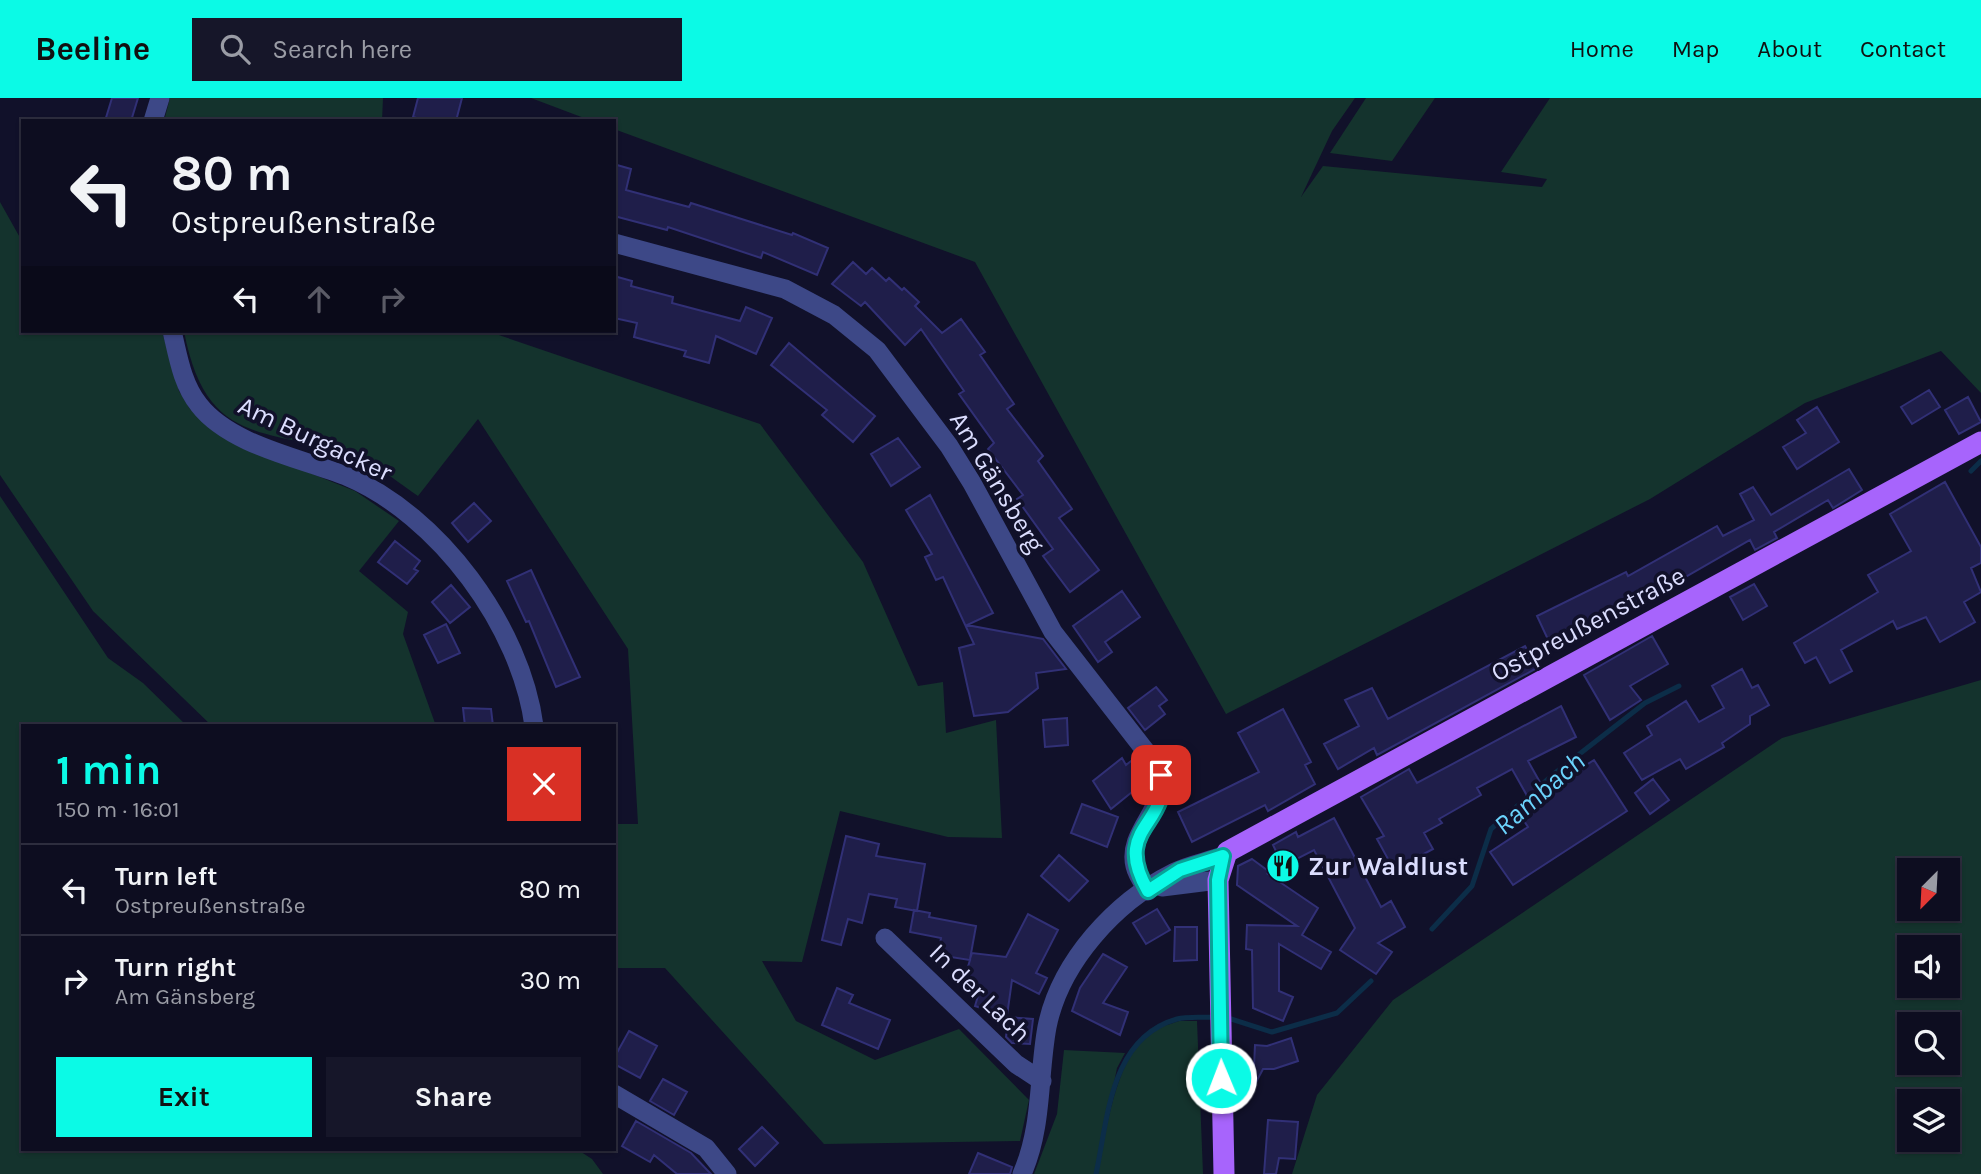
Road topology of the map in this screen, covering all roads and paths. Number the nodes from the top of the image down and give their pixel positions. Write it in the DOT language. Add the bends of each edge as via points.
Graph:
graph roads {
  1 [pos="160,98"];
  2 [pos="154,119"];
  3 [pos="616,244"];
  4 [pos="173,333"];
  5 [pos="1981,442"];
  6 [pos="534,724"];
  7 [pos="1223,856"];
  8 [pos="1218,880"];
  9 [pos="1148,891"];
  10 [pos="885,938"];
  11 [pos="1042,1081"];
  12 [pos="616,1095"];
  13 [pos="727,1174"];
  14 [pos="1022,1174"];
  15 [pos="1224,1174"];
  1 -- 2 [label="street"];
  3 -- 9 [label="street, Am Gänsberg" via="785,289 834,315 895,371 972,483 1054,632 1158,767 1162,793 1134,853"];
  4 -- 6 [label="street, Am Burgacker" via="188,388 213,420 232,433 378,493 406,513 470,577 511,650"];
  5 -- 7 [label="main road, Ostpreußenstraße"];
  7 -- 8 [label="main road"];
  7 -- 9 [label="street, Ostpreußenstraße" via="1180,870"];
  8 -- 9 [label="street, Ostpreußenstraße"];
  8 -- 15 [label="main road"];
  9 -- 11 [label="street, Ostpreußenstraße" via="1101,928 1067,975 1047,1027"];
  10 -- 11 [label="street, In der Lach" via="1016,1064"];
  11 -- 14 [label="street, Ostpreußenstraße" via="1034,1139"];
  12 -- 13 [label="street" via="706,1148"];
}
